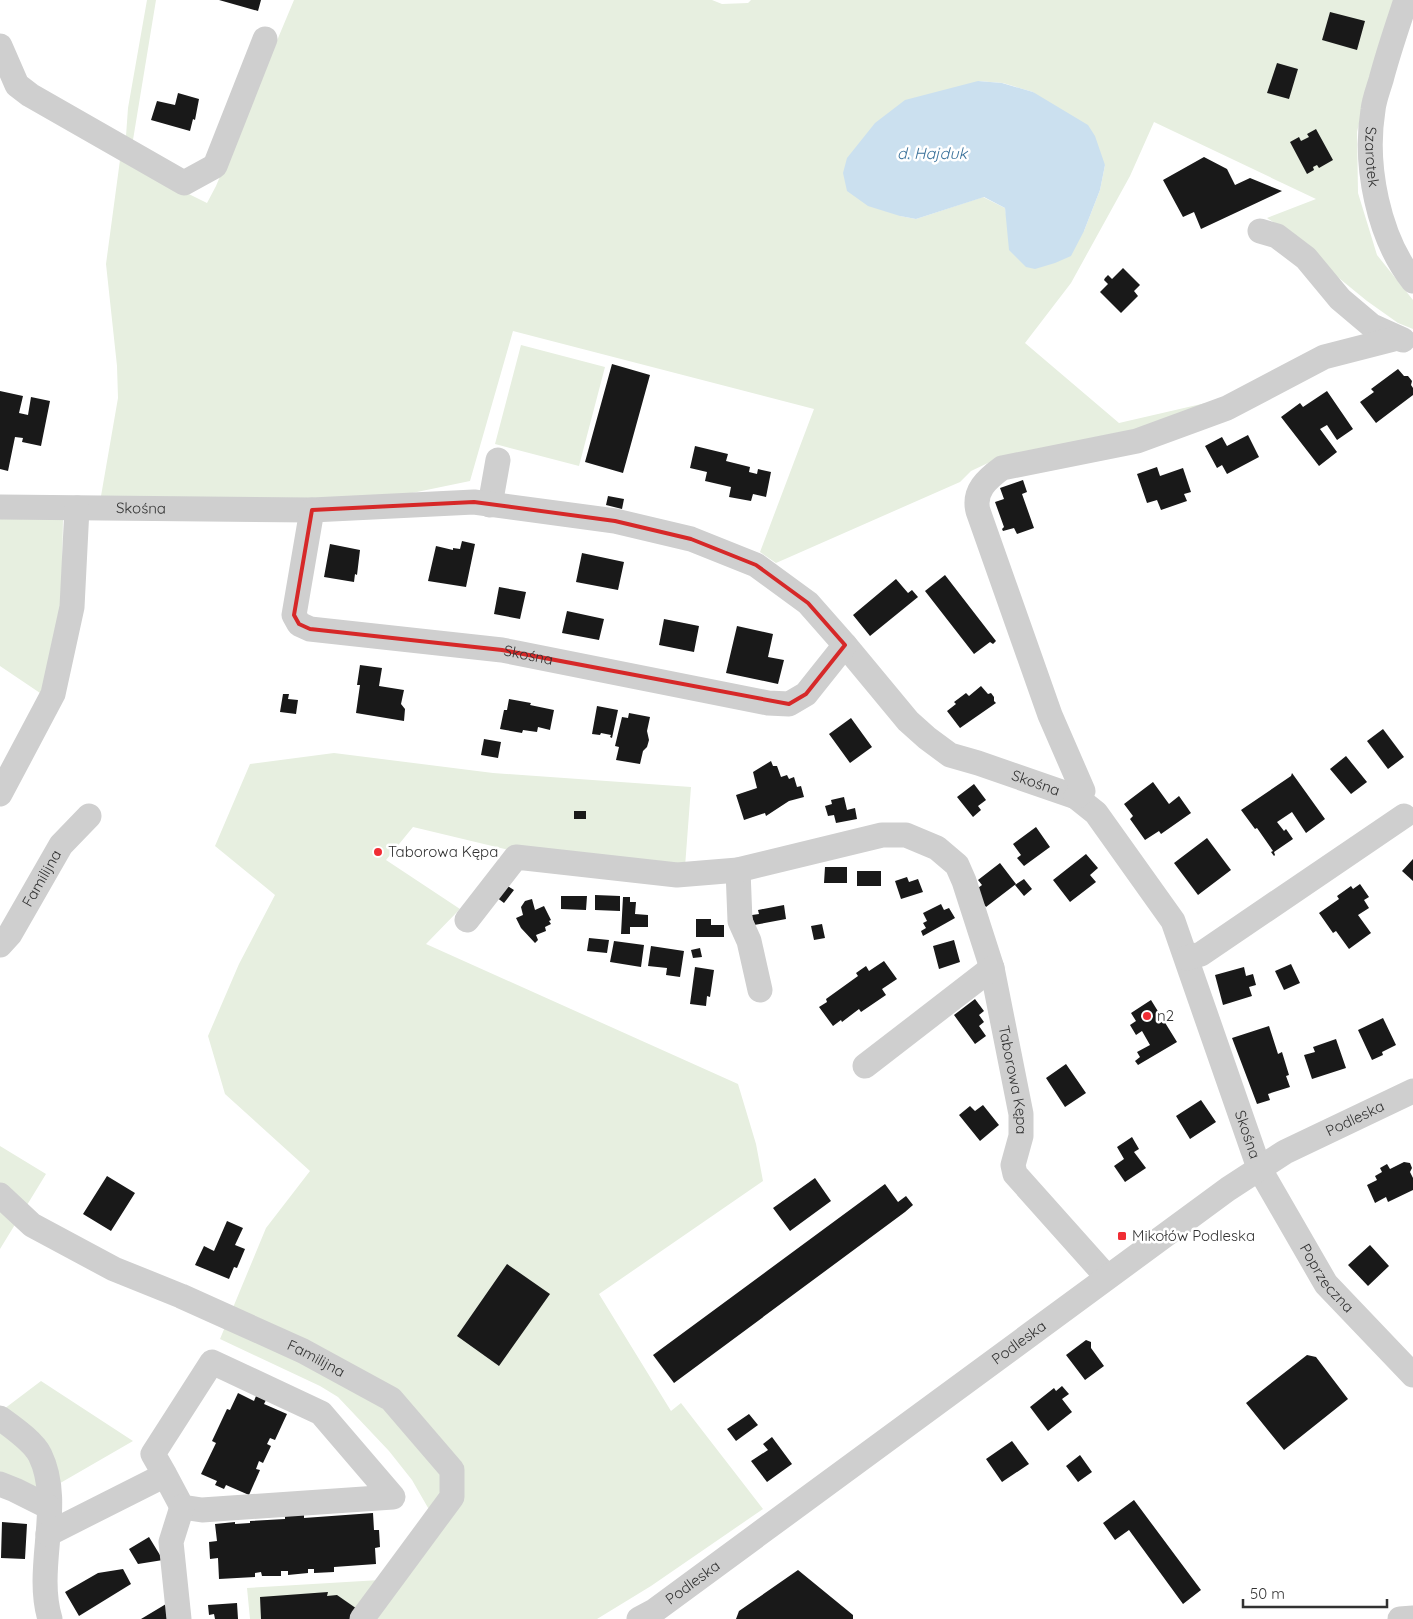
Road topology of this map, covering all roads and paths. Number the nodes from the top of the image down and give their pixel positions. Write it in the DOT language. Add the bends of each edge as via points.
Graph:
graph roads {
  1 [pos="1406,0"];
  2 [pos="265,39"];
  3 [pos="0,46"];
  4 [pos="1260,231"];
  5 [pos="1413,281"];
  6 [pos="1405,340"];
  7 [pos="498,460"];
  8 [pos="490,504"];
  9 [pos="0,507"];
  10 [pos="77,508"];
  11 [pos="312,510"];
  12 [pos="845,645"];
  13 [pos="0,794"];
  14 [pos="1076,797"];
  15 [pos="89,816"];
  16 [pos="1404,816"];
  17 [pos="738,870"];
  18 [pos="467,920"];
  19 [pos="0,945"];
  20 [pos="1187,958"];
  21 [pos="992,968"];
  22 [pos="760,990"];
  23 [pos="865,1066"];
  24 [pos="1413,1091"];
  25 [pos="1259,1168"];
  26 [pos="0,1195"];
  27 [pos="1107,1277"];
  28 [pos="1413,1375"];
  29 [pos="0,1418"];
  30 [pos="165,1475"];
  31 [pos="0,1484"];
  32 [pos="49,1507"];
  33 [pos="182,1507"];
  34 [pos="48,1534"];
  35 [pos="1413,1618"];
  36 [pos="50,1619"];
  37 [pos="179,1619"];
  38 [pos="362,1619"];
  39 [pos="639,1619"];
  40 [pos="1400,1619"];
  1 -- 5 [label="street, Szarotek" via="1373,110 1370,142 1371,169 1383,222 1394,252"];
  2 -- 3 [label="street" via="215,166 184,183 30,95 17,85"];
  4 -- 6 [label="street" via="1277,236 1306,258 1340,299 1372,326"];
  6 -- 14 [label="street" via="1324,357 1227,408 1137,441 1002,468 988,478 977,493 978,511 1047,706 1083,791"];
  7 -- 8 [label="street"];
  8 -- 11 [label="street, Skośna" via="474,502"];
  8 -- 12 [label="street, Skośna" via="616,521 691,539 735,556 756,565 808,603"];
  9 -- 10 [label="street, Skośna"];
  10 -- 11 [label="street, Skośna"];
  10 -- 13 [label="street" via="72,607 53,694"];
  11 -- 12 [label="street, Skośna" via="294,614 299,624 310,629 502,650 768,703 789,704 806,694"];
  12 -- 14 [label="street, Skośna" via="908,721 950,755"];
  14 -- 20 [label="street, Skośna" via="1096,812 1173,921"];
  15 -- 19 [label="street, Familijna" via="61,845 10,934"];
  16 -- 20 [label="street" via="1201,954"];
  17 -- 18 [label="street, Taborowa Kępa" via="677,875 516,857"];
  17 -- 21 [label="street, Taborowa Kępa" via="882,835 906,835 937,848 957,865"];
  17 -- 22 [label="street" via="740,921 749,941"];
  20 -- 25 [label="street, Skośna"];
  21 -- 23 [label="street"];
  21 -- 27 [label="street, Taborowa Kępa" via="1021,1114 1015,1174"];
  24 -- 25 [label="street, Podleska" via="1300,1144"];
  25 -- 27 [label="street, Podleska"];
  25 -- 28 [label="street, Poprzeczna" via="1326,1284"];
  26 -- 38 [label="street, Familijna" via="32,1225 114,1268 303,1351 391,1399 452,1470 452,1497"];
  27 -- 39 [label="street, Podleska"];
  29 -- 32 [label="street" via="40,1453 48,1481"];
  30 -- 33 [label="street"];
  30 -- 33 [label="street" via="153,1454 212,1362 321,1413 393,1497 202,1510"];
  30 -- 34 [label="street"];
  31 -- 32 [label="street"];
  32 -- 34 [label="street"];
  33 -- 37 [label="street" via="170,1542"];
  34 -- 36 [label="street" via="45,1603"];
  35 -- 40 [label="street"];
}
